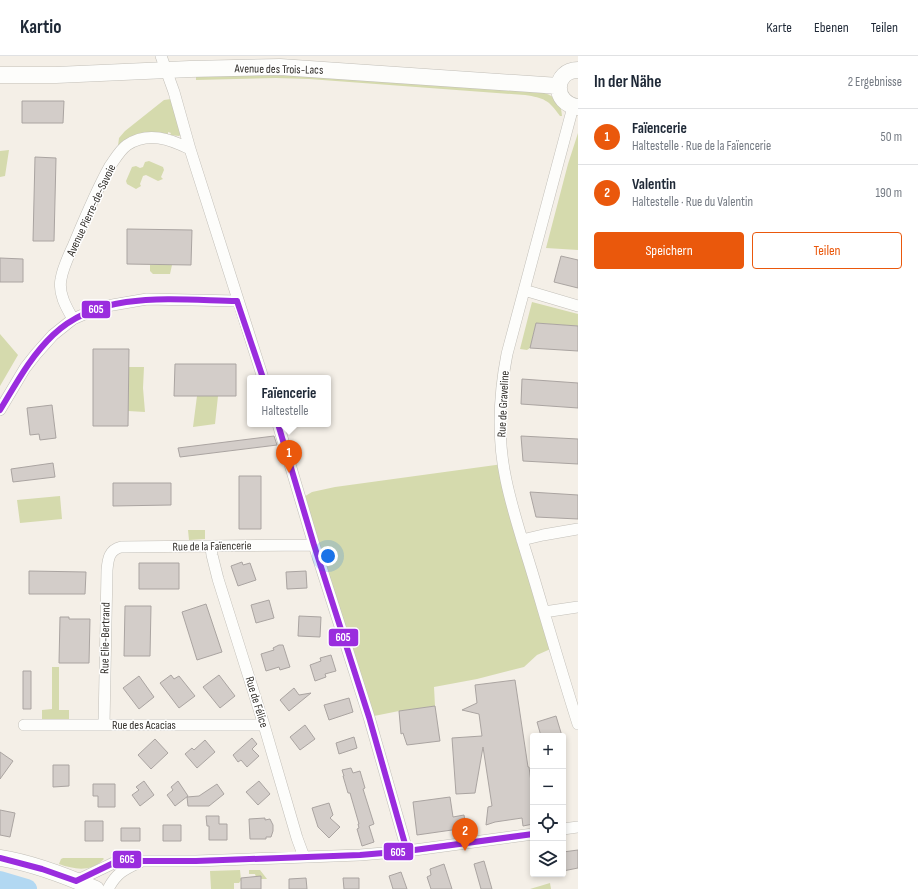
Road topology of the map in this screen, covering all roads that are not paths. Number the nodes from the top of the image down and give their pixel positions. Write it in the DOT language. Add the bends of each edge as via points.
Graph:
graph roads {
  1 [pos="163,63"];
  2 [pos="578,70"];
  3 [pos="0,75"];
  4 [pos="558,86"];
  5 [pos="575,107"];
  6 [pos="190,150"];
  7 [pos="524,290"];
  8 [pos="237,301"];
  9 [pos="578,306"];
  10 [pos="73,319"];
  11 [pos="262,375"];
  12 [pos="0,410"];
  13 [pos="279,427"];
  14 [pos="578,529"];
  15 [pos="522,540"];
  16 [pos="314,545"];
  17 [pos="211,547"];
  18 [pos="112,552"];
  19 [pos="578,607"];
  20 [pos="544,612"];
  21 [pos="578,724"];
  22 [pos="24,725"];
  23 [pos="104,725"];
  24 [pos="264,725"];
  25 [pos="578,827"];
  26 [pos="566,829"];
  27 [pos="530,834"];
  28 [pos="407,851"];
  29 [pos="304,857"];
  30 [pos="0,858"];
  31 [pos="143,861"];
  32 [pos="76,881"];
  33 [pos="96,889"];
  34 [pos="108,889"];
  1 -- 3 [label="street, Avenue des Trois-Lacs" via="56,75"];
  1 -- 4 [label="street, Avenue des Trois-Lacs" via="280,67"];
  1 -- 6 [label="street"];
  2 -- 4 [label="street" via="566,73"];
  4 -- 5 [label="street" via="562,99"];
  5 -- 7 [label="street, Rue de Graveline"];
  6 -- 8 [label="street"];
  6 -- 10 [label="street, Avenue Pierre-de-Savoie" via="167,139 148,137 127,145 109,168 61,279 63,301"];
  7 -- 9 [label="street"];
  7 -- 15 [label="street, Rue de Graveline" via="504,367 499,418 506,480"];
  8 -- 10 [label="street" via="147,299 101,307"];
  8 -- 11 [label="street"];
  10 -- 12 [label="street" via="53,335 24,368"];
  13 -- 16 [label="street"];
  14 -- 15 [label="street"];
  15 -- 20 [label="street, Rue de Graveline"];
  16 -- 17 [label="street, Rue de la Faïencerie"];
  16 -- 28 [label="street" via="369,717"];
  17 -- 18 [label="street, Rue de la Faïencerie" via="121,547"];
  17 -- 24 [label="street, Rue de Félice" via="218,579"];
  18 -- 23 [label="street, Rue Elie-Bertrand" via="106,570"];
  19 -- 20 [label="street"];
  20 -- 21 [label="street, Rue de Graveline"];
  22 -- 23 [label="street, Rue des Acacias"];
  23 -- 24 [label="street, Rue des Acacias"];
  24 -- 29 [label="street, Rue de Félice"];
  25 -- 26 [label="street"];
  27 -- 28 [label="street"];
  28 -- 29 [label="street"];
  29 -- 31 [label="street"];
  30 -- 32 [label="street"];
  31 -- 32 [label="street" via="122,859"];
  31 -- 34 [label="street" via="124,869 114,878"];
  32 -- 33 [label="street"];
}
